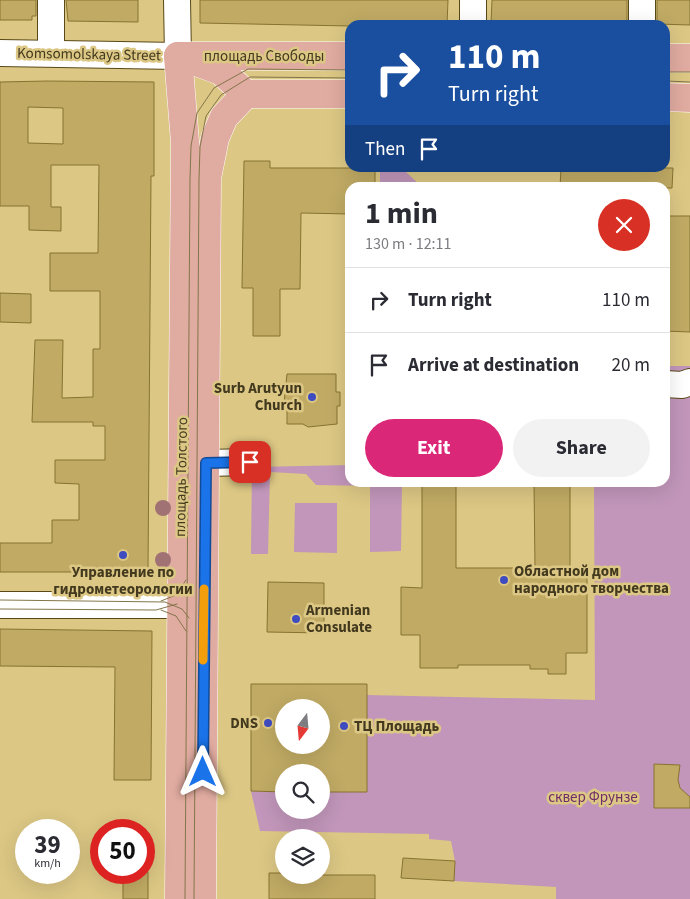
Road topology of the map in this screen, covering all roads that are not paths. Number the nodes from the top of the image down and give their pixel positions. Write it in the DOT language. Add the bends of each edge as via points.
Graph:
graph roads {
  1 [pos="51,0"];
  2 [pos="177,0"];
  3 [pos="473,0"];
  4 [pos="642,0"];
  5 [pos="473,20"];
  6 [pos="642,20"];
  7 [pos="0,53"];
  8 [pos="51,53"];
  9 [pos="178,56"];
  10 [pos="345,56"];
  11 [pos="670,58"];
  12 [pos="690,58"];
  13 [pos="246,94"];
  14 [pos="345,94"];
  15 [pos="670,97"];
  16 [pos="690,98"];
  17 [pos="690,382"];
  18 [pos="670,384"];
  19 [pos="250,462"];
  20 [pos="206,463"];
  21 [pos="0,605"];
  22 [pos="180,605"];
  23 [pos="179,899"];
  24 [pos="202,899"];
  1 -- 8 [label="street"];
  2 -- 9 [label="street"];
  3 -- 5 [label="street"];
  4 -- 6 [label="street"];
  7 -- 8 [label="street, Komsomolskaya Street"];
  8 -- 9 [label="street, Komsomolskaya Street"];
  9 -- 10 [label="main road, площадь Свободы"];
  9 -- 13 [label="main road" via="221,71"];
  9 -- 22 [label="main road, площадь Толстого" via="185,142"];
  11 -- 12 [label="main road"];
  13 -- 14 [label="main road"];
  13 -- 20 [label="main road, площадь Толстого" via="224,117 215,138 207,178"];
  15 -- 16 [label="main road"];
  17 -- 18 [label="street"];
  19 -- 20 [label="street"];
  20 -- 24 [label="main road, площадь Толстого"];
  21 -- 22 [label="street"];
  22 -- 23 [label="main road, площадь Толстого"];
}
